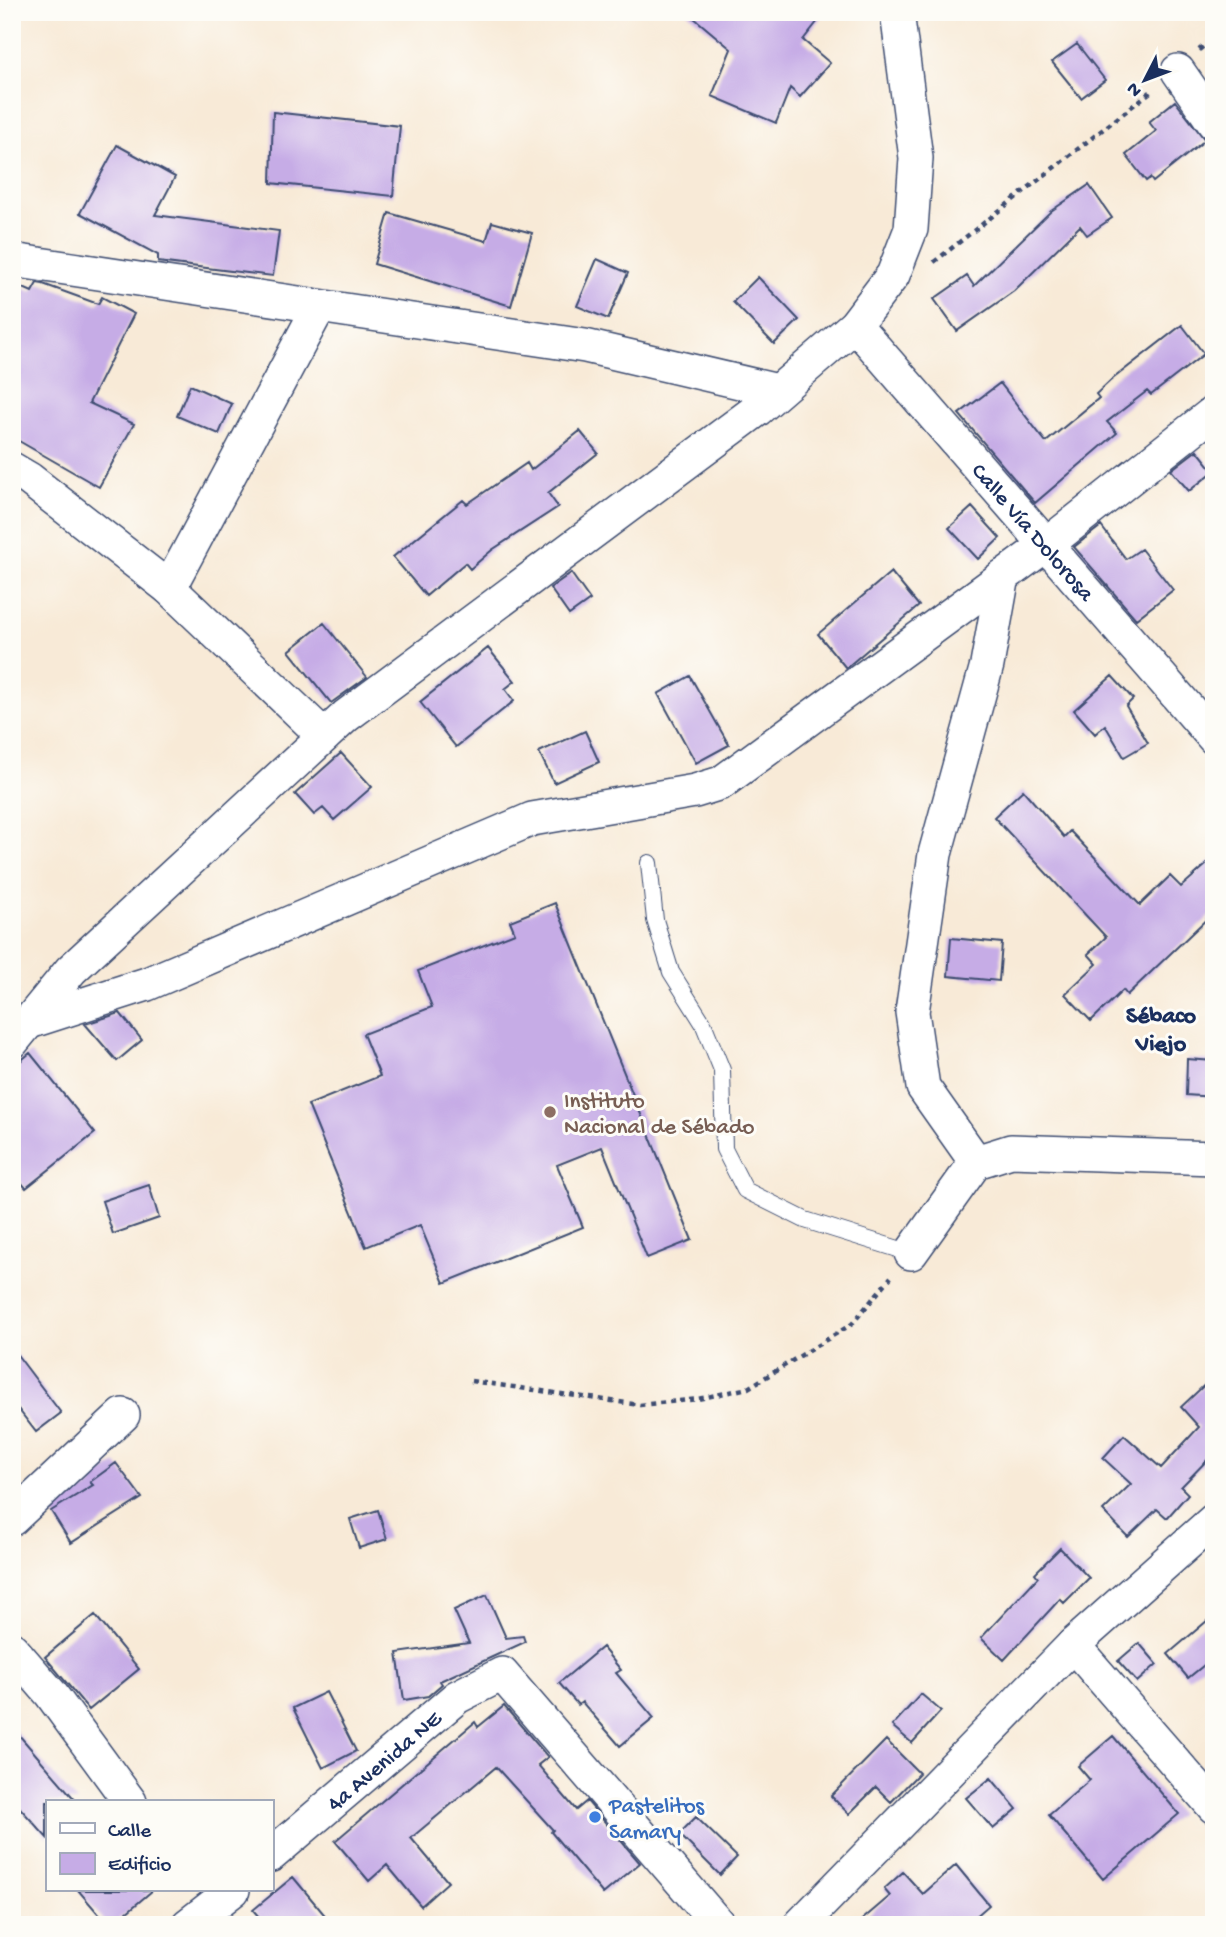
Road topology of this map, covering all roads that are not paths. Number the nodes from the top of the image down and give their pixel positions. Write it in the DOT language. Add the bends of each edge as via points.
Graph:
graph roads {
  1 [pos="897,12"];
  2 [pos="1178,71"];
  3 [pos="1214,123"];
  4 [pos="12,260"];
  5 [pos="319,307"];
  6 [pos="855,325"];
  7 [pos="778,391"];
  8 [pos="1214,412"];
  9 [pos="12,470"];
  10 [pos="1046,545"];
  11 [pos="1003,576"];
  12 [pos="169,588"];
  13 [pos="324,736"];
  14 [pos="1214,738"];
  15 [pos="649,863"];
  16 [pos="22,1032"];
  17 [pos="1214,1158"];
  18 [pos="976,1162"];
  19 [pos="911,1252"];
  20 [pos="123,1415"];
  21 [pos="12,1519"];
  22 [pos="1214,1520"];
  23 [pos="1073,1645"];
  24 [pos="12,1649"];
  25 [pos="129,1800"];
  26 [pos="1214,1807"];
  27 [pos="273,1853"];
  28 [pos="719,1925"];
  29 [pos="800,1925"];
  1 -- 6 [label="street" via="916,158 911,229 893,275"];
  2 -- 3 [label="street"];
  4 -- 5 [label="street"];
  5 -- 7 [label="street" via="584,346"];
  5 -- 12 [label="street"];
  6 -- 7 [label="street"];
  6 -- 10 [label="street, Calle Vía Dolorosa"];
  7 -- 13 [label="street"];
  8 -- 10 [label="street"];
  9 -- 12 [label="street"];
  10 -- 11 [label="street"];
  10 -- 14 [label="street, Calle Vía Dolorosa"];
  11 -- 16 [label="street" via="721,783 532,818 147,984"];
  11 -- 18 [label="street" via="987,665 935,854 912,1012 923,1087"];
  12 -- 13 [label="street"];
  13 -- 16 [label="street" via="71,970"];
  15 -- 19 [label="lane" via="655,920 671,972 703,1023 722,1070 724,1149 745,1190 805,1220"];
  17 -- 18 [label="street" via="1010,1152"];
  18 -- 19 [label="street"];
  20 -- 21 [label="street"];
  22 -- 23 [label="street"];
  23 -- 26 [label="street"];
  23 -- 29 [label="street"];
  24 -- 25 [label="street"];
  27 -- 28 [label="street, 4a Avenida NE" via="457,1697 502,1674"];
}
